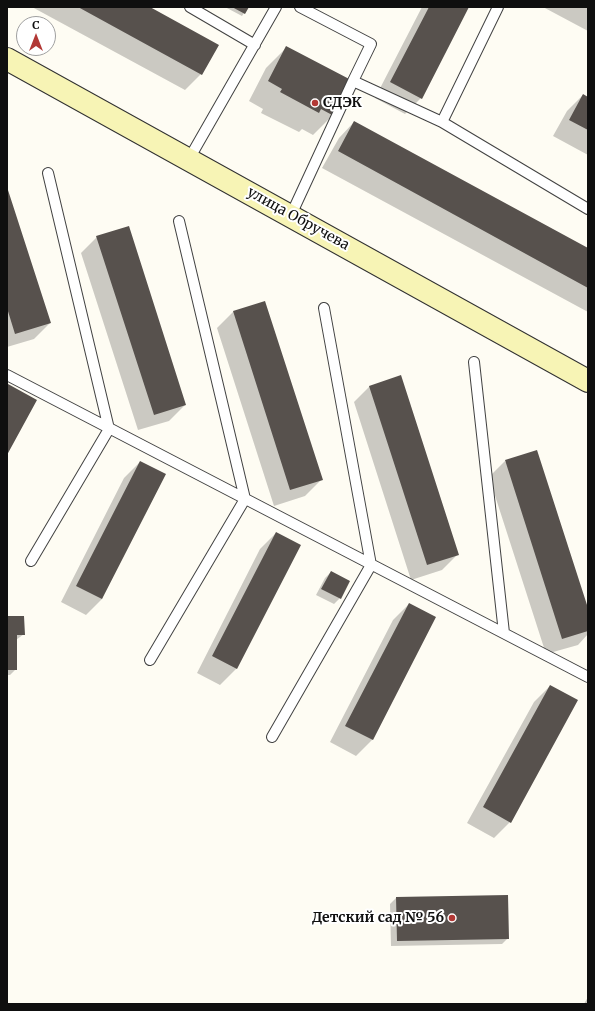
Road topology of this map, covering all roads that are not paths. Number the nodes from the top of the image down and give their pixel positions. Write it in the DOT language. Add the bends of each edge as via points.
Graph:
graph roads {
  1 [pos="190,7"];
  2 [pos="276,7"];
  3 [pos="300,7"];
  4 [pos="498,7"];
  5 [pos="255,45"];
  6 [pos="10,64"];
  7 [pos="352,81"];
  8 [pos="442,122"];
  9 [pos="189,159"];
  10 [pos="48,173"];
  11 [pos="588,209"];
  12 [pos="291,215"];
  13 [pos="179,221"];
  14 [pos="324,308"];
  15 [pos="474,362"];
  16 [pos="7,375"];
  17 [pos="588,381"];
  18 [pos="109,428"];
  19 [pos="245,499"];
  20 [pos="31,560"];
  21 [pos="371,565"];
  22 [pos="504,633"];
  23 [pos="150,660"];
  24 [pos="588,677"];
  25 [pos="272,737"];
  1 -- 5 [label="lane"];
  2 -- 5 [label="lane"];
  3 -- 7 [label="lane" via="371,44"];
  4 -- 8 [label="lane"];
  5 -- 9 [label="lane"];
  6 -- 9 [label="main road, улица Обручева"];
  7 -- 8 [label="lane"];
  7 -- 12 [label="lane"];
  8 -- 11 [label="lane"];
  9 -- 12 [label="main road, улица Обручева"];
  10 -- 18 [label="lane"];
  12 -- 17 [label="main road, улица Обручева"];
  13 -- 19 [label="lane"];
  14 -- 21 [label="lane"];
  15 -- 22 [label="lane"];
  16 -- 18 [label="lane"];
  18 -- 19 [label="lane"];
  18 -- 20 [label="lane"];
  19 -- 21 [label="lane"];
  19 -- 23 [label="lane"];
  21 -- 22 [label="lane"];
  21 -- 25 [label="lane"];
  22 -- 24 [label="lane"];
}
